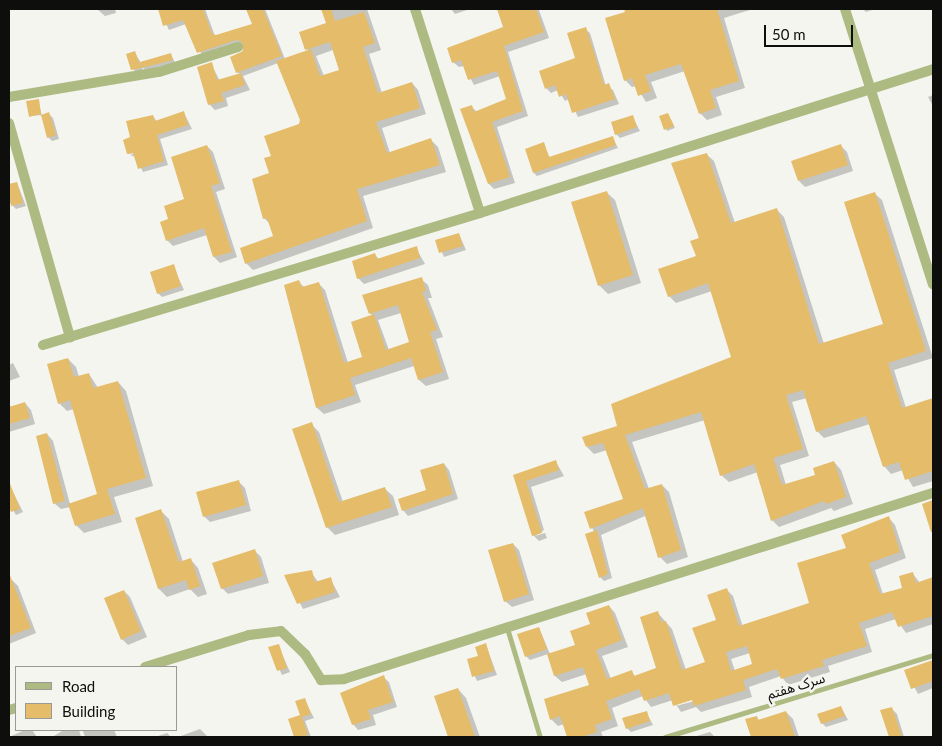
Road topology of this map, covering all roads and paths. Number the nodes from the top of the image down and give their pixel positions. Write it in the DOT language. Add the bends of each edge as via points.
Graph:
graph roads {
  1 [pos="415,9"];
  2 [pos="845,9"];
  3 [pos="238,47"];
  4 [pos="933,69"];
  5 [pos="871,88"];
  6 [pos="9,97"];
  7 [pos="9,123"];
  8 [pos="480,213"];
  9 [pos="933,284"];
  10 [pos="70,337"];
  11 [pos="43,345"];
  12 [pos="933,493"];
  13 [pos="507,628"];
  14 [pos="933,655"];
  15 [pos="148,666"];
  16 [pos="540,737"];
  17 [pos="665,737"];
  1 -- 8 [label="street"];
  2 -- 5 [label="street"];
  3 -- 6 [label="street" via="159,72"];
  4 -- 5 [label="street"];
  5 -- 8 [label="street"];
  5 -- 9 [label="street"];
  7 -- 10 [label="street"];
  8 -- 10 [label="street"];
  10 -- 11 [label="street"];
  12 -- 13 [label="street"];
  13 -- 15 [label="street" via="344,679 321,680 305,654 281,631 249,635"];
  13 -- 16 [label="lane"];
  14 -- 17 [label="lane, سرک هفتم"];
}
